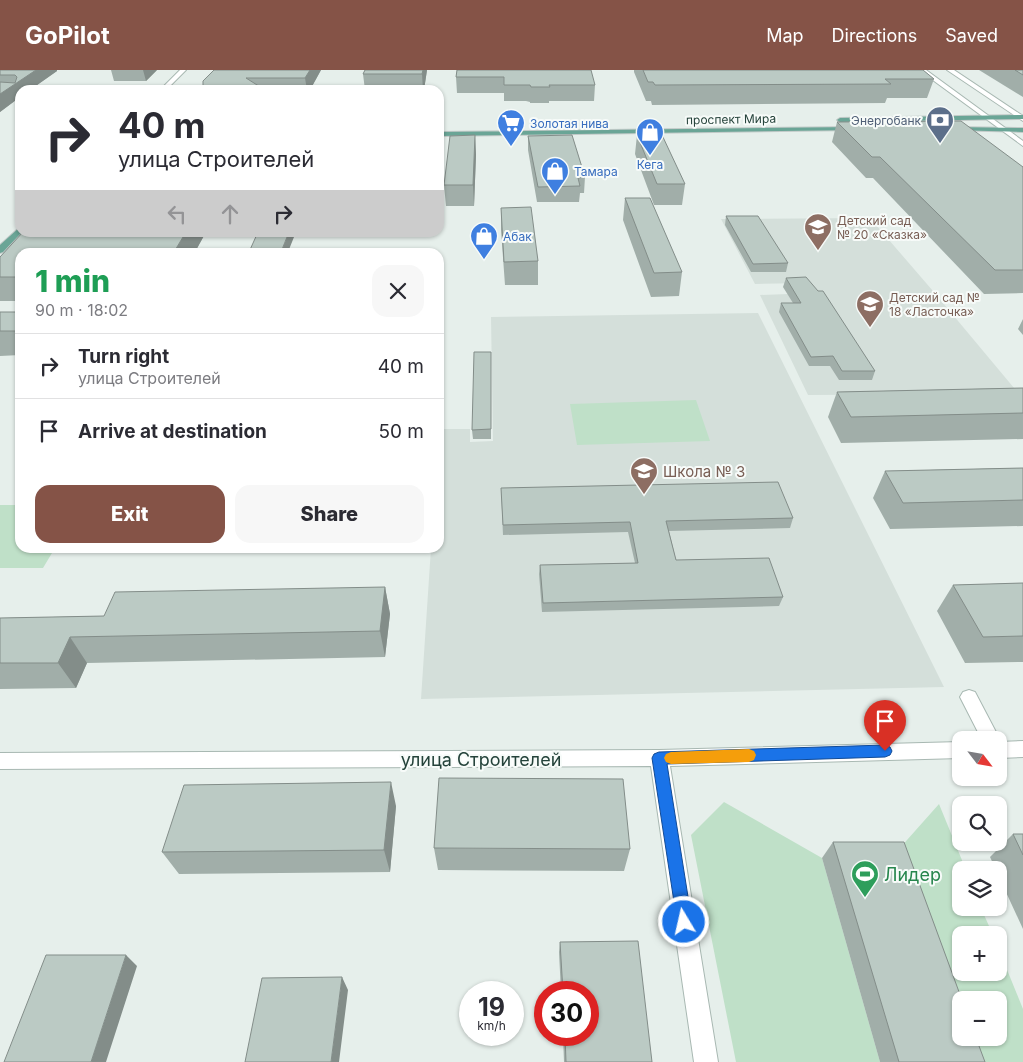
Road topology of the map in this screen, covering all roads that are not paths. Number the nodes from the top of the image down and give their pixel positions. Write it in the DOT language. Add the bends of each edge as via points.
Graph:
graph roads {
  1 [pos="183,70"];
  2 [pos="922,70"];
  3 [pos="950,70"];
  4 [pos="936,79"];
  5 [pos="964,80"];
  6 [pos="168,85"];
  7 [pos="987,118"];
  8 [pos="1022,118"];
  9 [pos="835,120"];
  10 [pos="785,121"];
  11 [pos="793,129"];
  12 [pos="859,129"];
  13 [pos="944,129"];
  14 [pos="1003,130"];
  15 [pos="1023,130"];
  16 [pos="444,134"];
  17 [pos="1023,144"];
  18 [pos="15,235"];
  19 [pos="0,250"];
  20 [pos="969,697"];
  21 [pos="986,731"];
  22 [pos="952,750"];
  23 [pos="1008,750"];
  24 [pos="1023,750"];
  25 [pos="659,758"];
  26 [pos="0,761"];
  27 [pos="706,1062"];
  1 -- 6 [label="street"];
  2 -- 4 [label="street"];
  3 -- 5 [label="street"];
  4 -- 5 [label="street"];
  4 -- 7 [label="street"];
  5 -- 8 [label="street"];
  7 -- 8 [label="main road"];
  7 -- 9 [label="main road"];
  7 -- 14 [label="street"];
  10 -- 11 [label="main road" via="792,124"];
  11 -- 12 [label="main road, проспект Мира"];
  11 -- 16 [label="main road, проспект Мира"];
  13 -- 14 [label="main road"];
  14 -- 15 [label="main road"];
  14 -- 17 [label="street"];
  18 -- 19 [label="main road"];
  20 -- 21 [label="street"];
  22 -- 25 [label="street, улица Строителей"];
  23 -- 24 [label="street"];
  25 -- 26 [label="street, улица Строителей"];
  25 -- 27 [label="street"];
}
